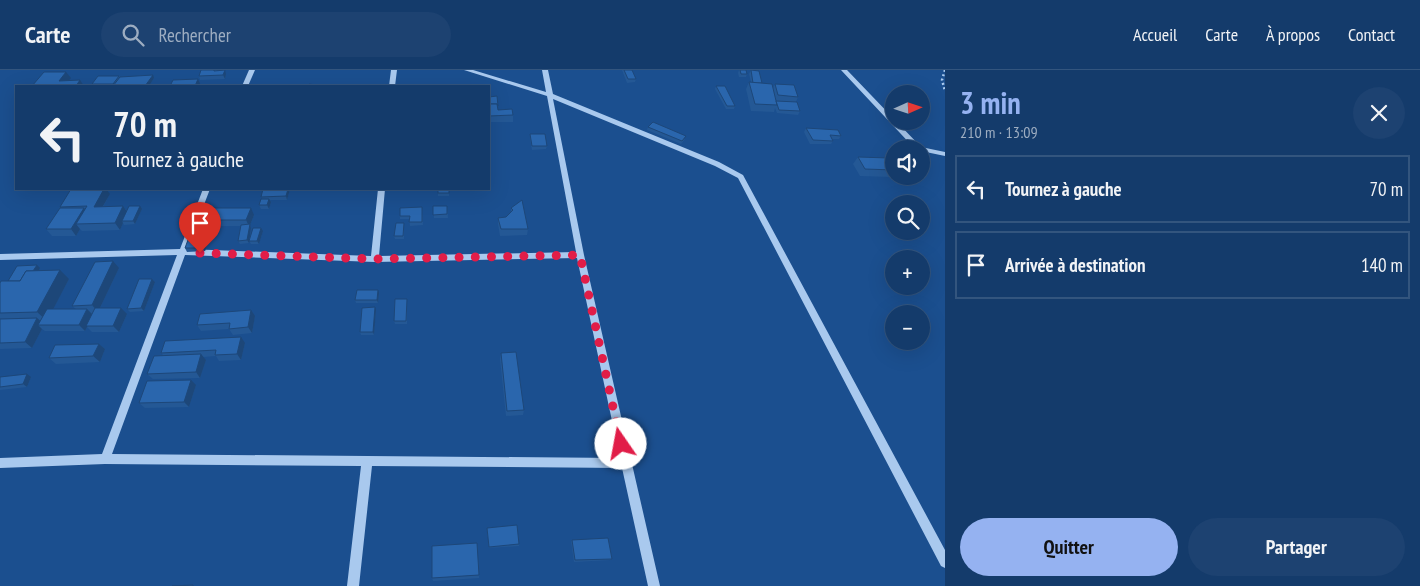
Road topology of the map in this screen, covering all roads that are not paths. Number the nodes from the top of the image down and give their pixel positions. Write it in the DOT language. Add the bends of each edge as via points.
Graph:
graph roads {
  1 [pos="252,70"];
  2 [pos="394,70"];
  3 [pos="467,70"];
  4 [pos="546,70"];
  5 [pos="844,70"];
  6 [pos="245,85"];
  7 [pos="392,85"];
  8 [pos="550,95"];
  9 [pos="911,140"];
  10 [pos="930,151"];
  11 [pos="945,154"];
  12 [pos="206,190"];
  13 [pos="382,190"];
  14 [pos="181,252"];
  15 [pos="580,255"];
  16 [pos="0,257"];
  17 [pos="375,259"];
  18 [pos="106,459"];
  19 [pos="367,460"];
  20 [pos="0,463"];
  21 [pos="626,463"];
  22 [pos="945,562"];
  23 [pos="353,586"];
  24 [pos="654,586"];
  1 -- 6 [label="street"];
  2 -- 7 [label="street"];
  3 -- 8 [label="street"];
  4 -- 8 [label="street"];
  5 -- 9 [label="street"];
  8 -- 15 [label="street"];
  8 -- 22 [label="street" via="718,164 741,178"];
  10 -- 11 [label="street"];
  12 -- 14 [label="street"];
  13 -- 17 [label="street"];
  14 -- 16 [label="street"];
  14 -- 17 [label="street"];
  14 -- 18 [label="street"];
  15 -- 17 [label="street"];
  15 -- 21 [label="street"];
  18 -- 19 [label="street"];
  18 -- 20 [label="street"];
  19 -- 21 [label="street"];
  19 -- 23 [label="street"];
  21 -- 24 [label="street"];
}
